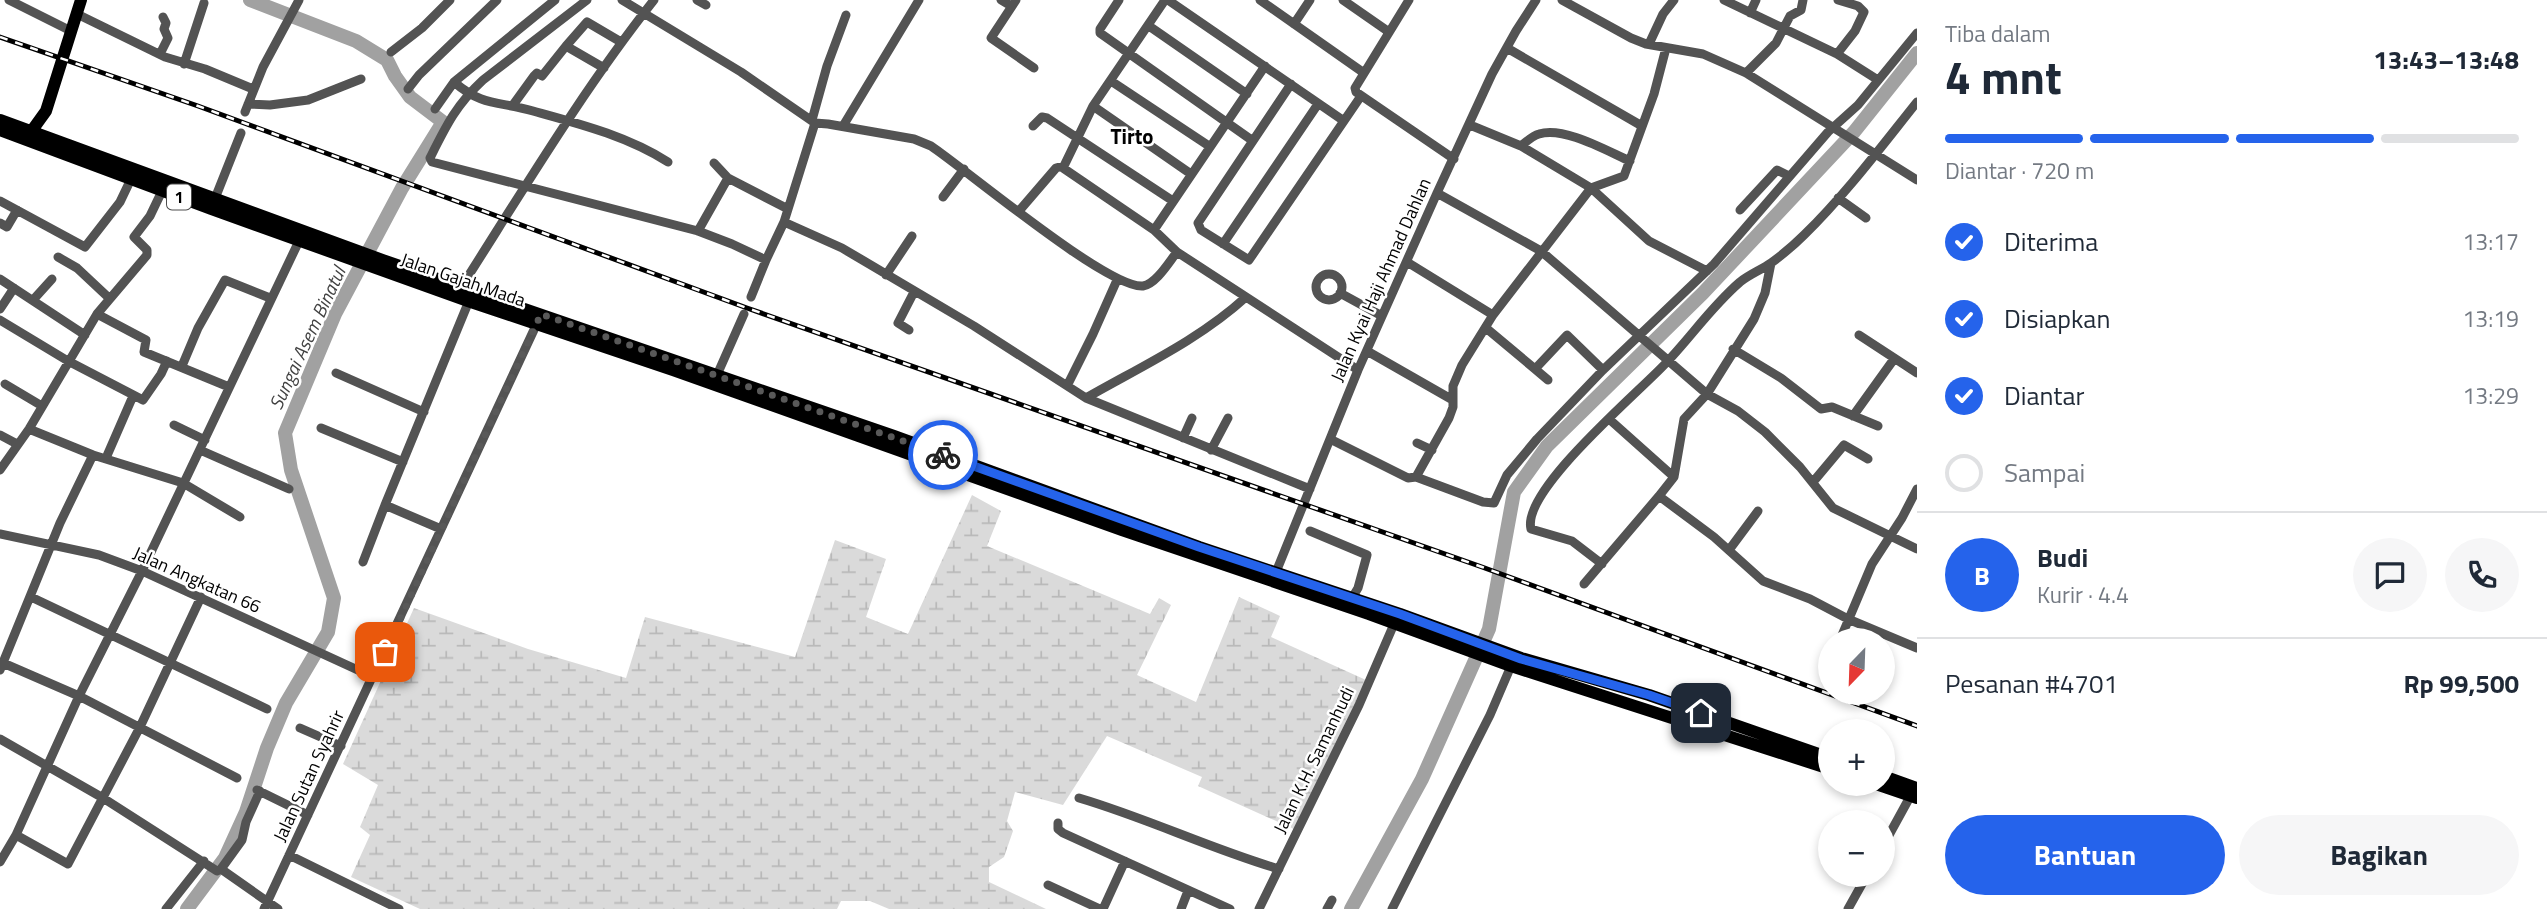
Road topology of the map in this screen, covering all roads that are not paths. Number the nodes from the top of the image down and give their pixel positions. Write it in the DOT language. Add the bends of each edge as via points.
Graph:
graph roads {
  1 [pos="9,0"];
  2 [pos="80,0"];
  3 [pos="299,0"];
  4 [pos="450,0"];
  5 [pos="497,0"];
  6 [pos="554,0"];
  7 [pos="587,0"];
  8 [pos="622,0"];
  9 [pos="654,0"];
  10 [pos="919,0"];
  11 [pos="1001,0"];
  12 [pos="1119,0"];
  13 [pos="1167,0"];
  14 [pos="1260,0"];
  15 [pos="1310,0"];
  16 [pos="1343,0"];
  17 [pos="1409,0"];
  18 [pos="1536,0"];
  19 [pos="1562,0"];
  20 [pos="1674,0"];
  21 [pos="1724,0"];
  22 [pos="1756,0"];
  23 [pos="1803,0"];
  24 [pos="1838,0"];
  25 [pos="204,3"];
  26 [pos="1013,3"];
  27 [pos="644,12"];
  28 [pos="77,13"];
  29 [pos="1750,13"];
  30 [pos="846,15"];
  31 [pos="163,17"];
  32 [pos="1294,24"];
  33 [pos="1149,26"];
  34 [pos="1783,30"];
  35 [pos="71,31"];
  36 [pos="1389,32"];
  37 [pos="1917,33"];
  38 [pos="621,42"];
  39 [pos="1649,44"];
  40 [pos="566,46"];
  41 [pos="1507,48"];
  42 [pos="1667,48"];
  43 [pos="391,52"];
  44 [pos="1130,52"];
  45 [pos="160,54"];
  46 [pos="1837,54"];
  47 [pos="184,64"];
  48 [pos="1265,66"];
  49 [pos="604,68"];
  50 [pos="1034,68"];
  51 [pos="1364,73"];
  52 [pos="1746,73"];
  53 [pos="361,79"];
  54 [pos="1878,80"];
  55 [pos="1111,81"];
  56 [pos="455,83"];
  57 [pos="1291,84"];
  58 [pos="253,89"];
  59 [pos="408,89"];
  60 [pos="467,93"];
  61 [pos="1247,94"];
  62 [pos="1361,96"];
  63 [pos="1917,102"];
  64 [pos="1318,104"];
  65 [pos="513,105"];
  66 [pos="1093,106"];
  67 [pos="435,109"];
  68 [pos="46,111"];
  69 [pos="0,120"];
  70 [pos="568,120"];
  71 [pos="814,121"];
  72 [pos="1344,121"];
  73 [pos="1227,122"];
  74 [pos="1470,125"];
  75 [pos="843,126"];
  76 [pos="1033,126"];
  77 [pos="1642,126"];
  78 [pos="1838,129"];
  79 [pos="0,130"];
  80 [pos="241,133"];
  81 [pos="28,135"];
  82 [pos="1079,139"];
  83 [pos="1254,141"];
  84 [pos="50,143"];
  85 [pos="1209,146"];
  86 [pos="1521,146"];
  87 [pos="1876,154"];
  88 [pos="1454,159"];
  89 [pos="1630,161"];
  90 [pos="668,162"];
  91 [pos="714,163"];
  92 [pos="1063,166"];
  93 [pos="964,169"];
  94 [pos="1191,174"];
  95 [pos="1789,176"];
  96 [pos="728,178"];
  97 [pos="131,179"];
  98 [pos="1917,180"];
  99 [pos="526,188"];
  100 [pos="1591,188"];
  101 [pos="162,191"];
  102 [pos="1437,193"];
  103 [pos="943,197"];
  104 [pos="1838,198"];
  105 [pos="0,201"];
  106 [pos="1173,201"];
  107 [pos="213,205"];
  108 [pos="17,209"];
  109 [pos="788,209"];
  110 [pos="1019,211"];
  111 [pos="1740,211"];
  112 [pos="1866,218"];
  113 [pos="784,222"];
  114 [pos="0,223"];
  115 [pos="698,230"];
  116 [pos="1153,230"];
  117 [pos="912,236"];
  118 [pos="299,241"];
  119 [pos="1223,244"];
  120 [pos="334,248"];
  121 [pos="1541,251"];
  122 [pos="1177,252"];
  123 [pos="58,257"];
  124 [pos="766,260"];
  125 [pos="1407,262"];
  126 [pos="1771,263"];
  127 [pos="1707,271"];
  128 [pos="886,275"];
  129 [pos="0,279"];
  130 [pos="52,279"];
  131 [pos="1117,280"];
  132 [pos="14,288"];
  133 [pos="914,292"];
  134 [pos="1340,293"];
  135 [pos="465,294"];
  136 [pos="751,297"];
  137 [pos="1246,297"];
  138 [pos="109,298"];
  139 [pos="270,298"];
  140 [pos="33,300"];
  141 [pos="0,309"];
  142 [pos="97,314"];
  143 [pos="744,314"];
  144 [pos="1382,316"];
  145 [pos="1493,316"];
  146 [pos="538,319"];
  147 [pos="0,320"];
  148 [pos="1486,328"];
  149 [pos="909,330"];
  150 [pos="85,335"];
  151 [pos="1859,335"];
  152 [pos="1641,336"];
  153 [pos="1733,349"];
  154 [pos="1367,351"];
  155 [pos="1894,359"];
  156 [pos="68,361"];
  157 [pos="167,361"];
  158 [pos="1668,361"];
  159 [pos="182,366"];
  160 [pos="1535,369"];
  161 [pos="1358,370"];
  162 [pos="1604,370"];
  163 [pos="336,373"];
  164 [pos="1917,373"];
  165 [pos="717,375"];
  166 [pos="1548,380"];
  167 [pos="5,384"];
  168 [pos="1068,384"];
  169 [pos="229,387"];
  170 [pos="1707,394"];
  171 [pos="133,396"];
  172 [pos="1086,398"];
  173 [pos="1451,399"];
  174 [pos="42,406"];
  175 [pos="424,412"];
  176 [pos="1853,416"];
  177 [pos="1192,418"];
  178 [pos="1228,418"];
  179 [pos="1609,419"];
  180 [pos="174,425"];
  181 [pos="1878,426"];
  182 [pos="321,428"];
  183 [pos="29,429"];
  184 [pos="0,435"];
  185 [pos="1183,438"];
  186 [pos="1330,439"];
  187 [pos="205,440"];
  188 [pos="1417,443"];
  189 [pos="17,444"];
  190 [pos="200,450"];
  191 [pos="1211,450"];
  192 [pos="1432,450"];
  193 [pos="93,455"];
  194 [pos="106,458"];
  195 [pos="1868,459"];
  196 [pos="403,462"];
  197 [pos="0,470"];
  198 [pos="1416,477"];
  199 [pos="1674,478"];
  200 [pos="1813,482"];
  201 [pos="183,484"];
  202 [pos="289,489"];
  203 [pos="1310,489"];
  204 [pos="1917,489"];
  205 [pos="1659,496"];
  206 [pos="385,505"];
  207 [pos="1758,511"];
  208 [pos="240,517"];
  209 [pos="441,529"];
  210 [pos="1310,531"];
  211 [pos="0,534"];
  212 [pos="1890,536"];
  213 [pos="52,544"];
  214 [pos="1917,549"];
  215 [pos="1729,550"];
  216 [pos="1198,551"];
  217 [pos="363,562"];
  218 [pos="1602,564"];
  219 [pos="142,571"];
  220 [pos="1274,576"];
  221 [pos="1584,584"];
  222 [pos="32,597"];
  223 [pos="201,597"];
  224 [pos="1352,598"];
  225 [pos="1848,619"];
  226 [pos="1394,624"];
  227 [pos="1845,628"];
  228 [pos="110,633"];
  229 [pos="1466,644"];
  230 [pos="1917,648"];
  231 [pos="1498,655"];
  232 [pos="170,662"];
  233 [pos="1511,666"];
  234 [pos="2,667"];
  235 [pos="373,677"];
  236 [pos="79,696"];
  237 [pos="267,709"];
  238 [pos="140,727"];
  239 [pos="300,728"];
  240 [pos="0,739"];
  241 [pos="341,746"];
  242 [pos="1818,754"];
  243 [pos="48,765"];
  244 [pos="1818,765"];
  245 [pos="237,778"];
  246 [pos="1895,783"];
  247 [pos="1895,789"];
  248 [pos="1915,794"];
  249 [pos="103,798"];
  250 [pos="1079,798"];
  251 [pos="308,815"];
  252 [pos="1058,823"];
  253 [pos="1895,826"];
  254 [pos="16,835"];
  255 [pos="289,855"];
  256 [pos="1125,861"];
  257 [pos="0,862"];
  258 [pos="204,862"];
  259 [pos="1279,869"];
  260 [pos="219,870"];
  261 [pos="1048,885"];
  262 [pos="1860,887"];
  263 [pos="1188,891"];
  264 [pos="265,905"];
  265 [pos="166,909"];
  266 [pos="278,909"];
  267 [pos="399,909"];
  268 [pos="1101,909"];
  269 [pos="1181,909"];
  270 [pos="1230,909"];
  271 [pos="1259,909"];
  272 [pos="1392,909"];
  273 [pos="1848,909"];
  1 -- 35 [label="street"];
  2 -- 28 [label="highway"];
  3 -- 58 [label="street"];
  4 -- 43 [label="street"];
  5 -- 59 [label="street"];
  6 -- 56 [label="street"];
  7 -- 60 [label="street"];
  8 -- 27 [label="street"];
  9 -- 27 [label="street"];
  10 -- 75 [label="street"];
  11 -- 26 [label="street"];
  12 -- 44 [label="street" via="1100,33"];
  13 -- 33 [label="street"];
  13 -- 48 [label="street"];
  14 -- 32 [label="street"];
  15 -- 32 [label="street"];
  16 -- 36 [label="street"];
  17 -- 36 [label="street"];
  18 -- 41 [label="street, Jalan Kyai Haji Ahmad Dahlan"];
  19 -- 39 [label="street"];
  20 -- 39 [label="street"];
  21 -- 29 [label="street"];
  22 -- 29 [label="street"];
  23 -- 34 [label="street" via="1801,10 1792,14"];
  24 -- 46 [label="street" via="1864,12"];
  25 -- 47 [label="street"];
  26 -- 50 [label="street" via="991,38"];
  27 -- 38 [label="street"];
  27 -- 71 [label="street"];
  28 -- 35 [label="highway"];
  28 -- 45 [label="street"];
  29 -- 34 [label="street"];
  30 -- 71 [label="street"];
  31 -- 45 [label="street" via="168,38"];
  32 -- 51 [label="street"];
  33 -- 44 [label="street"];
  33 -- 61 [label="street"];
  34 -- 46 [label="street"];
  34 -- 52 [label="street"];
  35 -- 68 [label="highway"];
  36 -- 51 [label="street"];
  37 -- 54 [label="street"];
  38 -- 40 [label="street" via="587,22"];
  38 -- 49 [label="street"];
  39 -- 42 [label="street"];
  40 -- 49 [label="street"];
  40 -- 65 [label="street" via="542,76 536,74"];
  41 -- 74 [label="street, Jalan Kyai Haji Ahmad Dahlan"];
  41 -- 77 [label="street"];
  42 -- 52 [label="street" via="1703,54"];
  42 -- 77 [label="street"];
  44 -- 55 [label="street"];
  44 -- 73 [label="street"];
  45 -- 47 [label="street"];
  46 -- 54 [label="street"];
  47 -- 58 [label="street"];
  48 -- 57 [label="street"];
  48 -- 61 [label="street"];
  49 -- 70 [label="street"];
  51 -- 62 [label="street" via="1355,88"];
  52 -- 78 [label="street"];
  53 -- 58 [label="street" via="308,100 247,108"];
  54 -- 78 [label="street"];
  55 -- 66 [label="street"];
  55 -- 85 [label="street"];
  56 -- 60 [label="street"];
  56 -- 67 [label="street"];
  57 -- 64 [label="street"];
  57 -- 83 [label="street"];
  60 -- 65 [label="street"];
  60 -- 99 [label="street" via="430,160"];
  61 -- 73 [label="street"];
  62 -- 72 [label="street"];
  62 -- 88 [label="street"];
  63 -- 87 [label="street"];
  64 -- 72 [label="street"];
  64 -- 119 [label="street"];
  65 -- 70 [label="street"];
  66 -- 82 [label="street"];
  66 -- 94 [label="street"];
  68 -- 81 [label="highway"];
  68 -- 84 [label="highway"];
  69 -- 81 [label="highway, Jalan Gajah Mada / 1"];
  70 -- 90 [label="street" via="630,141"];
  70 -- 99 [label="street"];
  71 -- 75 [label="street"];
  71 -- 109 [label="street"];
  72 -- 119 [label="street" via="1252,258"];
  73 -- 83 [label="street"];
  73 -- 85 [label="street"];
  74 -- 86 [label="street"];
  74 -- 88 [label="street, Jalan Kyai Haji Ahmad Dahlan"];
  75 -- 93 [label="street" via="914,139"];
  76 -- 82 [label="street" via="1044,116"];
  77 -- 89 [label="street"];
  78 -- 87 [label="street"];
  78 -- 95 [label="street" via="1828,132"];
  79 -- 81 [label="highway, Jalan Gajah Mada / 1"];
  80 -- 107 [label="street"];
  81 -- 84 [label="highway, Jalan Gajah Mada / 1"];
  82 -- 92 [label="street"];
  82 -- 106 [label="street"];
  83 -- 119 [label="street" via="1199,219 1198,227"];
  84 -- 97 [label="highway, Jalan Gajah Mada / 1"];
  84 -- 107 [label="highway, Jalan Gajah Mada / 1"];
  85 -- 94 [label="street"];
  86 -- 89 [label="street" via="1535,135 1553,133 1587,141"];
  86 -- 100 [label="street"];
  87 -- 98 [label="street"];
  87 -- 104 [label="street"];
  88 -- 102 [label="street, Jalan Kyai Haji Ahmad Dahlan"];
  89 -- 100 [label="street" via="1622,178"];
  91 -- 96 [label="street"];
  92 -- 110 [label="street" via="1056,168"];
  92 -- 116 [label="street"];
  93 -- 103 [label="street"];
  93 -- 110 [label="street"];
  94 -- 106 [label="street"];
  95 -- 111 [label="street" via="1777,170"];
  95 -- 127 [label="street"];
  96 -- 109 [label="street"];
  96 -- 115 [label="street"];
  97 -- 101 [label="highway, Jalan Gajah Mada / 1"];
  97 -- 108 [label="street" via="120,202 85,247"];
  99 -- 115 [label="street"];
  99 -- 135 [label="street"];
  100 -- 121 [label="street"];
  100 -- 127 [label="street" via="1649,241"];
  101 -- 107 [label="highway, Jalan Gajah Mada / 1"];
  101 -- 138 [label="street" via="134,237 148,253"];
  102 -- 121 [label="street"];
  102 -- 125 [label="street, Jalan Kyai Haji Ahmad Dahlan"];
  104 -- 112 [label="street"];
  104 -- 126 [label="street"];
  105 -- 108 [label="street"];
  106 -- 116 [label="street"];
  107 -- 118 [label="highway, Jalan Gajah Mada / 1"];
  107 -- 120 [label="highway, Jalan Gajah Mada / 1"];
  108 -- 114 [label="street" via="7,227"];
  109 -- 113 [label="street"];
  110 -- 131 [label="street"];
  113 -- 124 [label="street"];
  113 -- 128 [label="street" via="842,248"];
  115 -- 124 [label="street"];
  116 -- 122 [label="street"];
  117 -- 128 [label="street"];
  118 -- 120 [label="highway, Jalan Gajah Mada / 1"];
  118 -- 139 [label="street"];
  120 -- 135 [label="highway, Jalan Gajah Mada / 1"];
  121 -- 145 [label="street"];
  121 -- 152 [label="street"];
  122 -- 131 [label="street" via="1143,286"];
  122 -- 137 [label="street"];
  123 -- 138 [label="street"];
  124 -- 136 [label="street"];
  125 -- 144 [label="street, Jalan Kyai Haji Ahmad Dahlan"];
  125 -- 145 [label="street"];
  126 -- 153 [label="street" via="1757,313"];
  126 -- 158 [label="street" via="1711,309"];
  127 -- 152 [label="street"];
  128 -- 133 [label="street"];
  129 -- 132 [label="street"];
  130 -- 140 [label="street"];
  131 -- 168 [label="street"];
  132 -- 140 [label="street"];
  132 -- 141 [label="street"];
  133 -- 149 [label="street" via="898,324"];
  133 -- 168 [label="street"];
  134 -- 144 [label="street"];
  135 -- 146 [label="highway, Jalan Gajah Mada / 1"];
  135 -- 175 [label="street"];
  137 -- 161 [label="street"];
  137 -- 172 [label="street" via="1199,334"];
  138 -- 142 [label="street"];
  139 -- 159 [label="street" via="225,280"];
  139 -- 169 [label="street"];
  140 -- 150 [label="street"];
  142 -- 150 [label="street"];
  142 -- 157 [label="street" via="146,340 143,351"];
  143 -- 165 [label="street"];
  144 -- 154 [label="street, Jalan Kyai Haji Ahmad Dahlan"];
  145 -- 148 [label="street"];
  146 -- 165 [label="highway, Jalan Gajah Mada / 1"];
  146 -- 209 [label="street, Jalan Sutan Syahrir"];
  146 -- 216 [label="highway, Jalan Gajah Mada / 1"];
  147 -- 156 [label="street"];
  148 -- 160 [label="street"];
  148 -- 173 [label="street" via="1462,365"];
  150 -- 156 [label="street"];
  151 -- 155 [label="street"];
  152 -- 158 [label="street"];
  152 -- 162 [label="street"];
  153 -- 170 [label="street"];
  153 -- 176 [label="street" via="1821,409 1832,407"];
  154 -- 161 [label="street, Jalan Kyai Haji Ahmad Dahlan"];
  154 -- 173 [label="street"];
  155 -- 164 [label="street"];
  155 -- 176 [label="street"];
  156 -- 171 [label="street"];
  156 -- 174 [label="street"];
  157 -- 159 [label="street"];
  157 -- 171 [label="street" via="145,400"];
  158 -- 170 [label="street"];
  158 -- 179 [label="street"];
  159 -- 169 [label="street"];
  160 -- 162 [label="street" via="1567,335"];
  160 -- 166 [label="street"];
  161 -- 186 [label="street, Jalan Kyai Haji Ahmad Dahlan"];
  162 -- 198 [label="street" via="1512,468 1494,503"];
  163 -- 175 [label="street"];
  165 -- 216 [label="highway, Jalan Gajah Mada / 1"];
  167 -- 174 [label="street"];
  168 -- 172 [label="street"];
  169 -- 187 [label="street"];
  170 -- 199 [label="street" via="1684,419"];
  170 -- 200 [label="street" via="1765,432"];
  171 -- 194 [label="street"];
  172 -- 185 [label="street"];
  173 -- 192 [label="street" via="1449,418"];
  174 -- 183 [label="street"];
  175 -- 196 [label="street"];
  176 -- 181 [label="street"];
  177 -- 185 [label="street"];
  178 -- 191 [label="street"];
  179 -- 199 [label="street"];
  179 -- 218 [label="street" via="1553,477 1529,526 1572,541"];
  180 -- 187 [label="street"];
  182 -- 196 [label="street"];
  183 -- 189 [label="street"];
  183 -- 193 [label="street"];
  184 -- 189 [label="street"];
  185 -- 191 [label="street"];
  186 -- 198 [label="street" via="1408,478"];
  186 -- 203 [label="street, Jalan Kyai Haji Ahmad Dahlan"];
  187 -- 190 [label="street"];
  188 -- 192 [label="street"];
  189 -- 197 [label="street"];
  190 -- 201 [label="street"];
  190 -- 202 [label="street"];
  191 -- 203 [label="street"];
  192 -- 198 [label="street"];
  193 -- 194 [label="street"];
  193 -- 213 [label="street"];
  194 -- 201 [label="street"];
  195 -- 200 [label="street" via="1843,445"];
  196 -- 206 [label="street"];
  199 -- 205 [label="street"];
  200 -- 212 [label="street" via="1833,509"];
  201 -- 208 [label="street"];
  201 -- 219 [label="street"];
  203 -- 220 [label="street, Jalan Kyai Haji Ahmad Dahlan"];
  204 -- 212 [label="street"];
  205 -- 215 [label="street"];
  205 -- 218 [label="street"];
  206 -- 209 [label="street"];
  206 -- 217 [label="street"];
  207 -- 215 [label="street"];
  209 -- 235 [label="street, Jalan Sutan Syahrir"];
  210 -- 224 [label="street" via="1367,555"];
  211 -- 213 [label="street, Jalan Angkatan 66"];
  212 -- 214 [label="street"];
  212 -- 225 [label="street"];
  213 -- 219 [label="street, Jalan Angkatan 66"];
  213 -- 222 [label="street"];
  215 -- 225 [label="street" via="1763,581"];
  216 -- 220 [label="highway, Jalan Gajah Mada / 1"];
  218 -- 221 [label="street"];
  219 -- 223 [label="street, Jalan Angkatan 66"];
  219 -- 228 [label="street"];
  220 -- 224 [label="highway, Jalan Gajah Mada / 1"];
  220 -- 226 [label="highway, Jalan Gajah Mada / 1"];
  222 -- 228 [label="street"];
  222 -- 234 [label="street"];
  223 -- 232 [label="street"];
  223 -- 235 [label="street, Jalan Angkatan 66"];
  224 -- 229 [label="highway, Jalan Gajah Mada / 1"];
  225 -- 227 [label="street"];
  225 -- 230 [label="street"];
  226 -- 229 [label="highway, Jalan Gajah Mada / 1"];
  226 -- 259 [label="street, Jalan K.H. Samanhudi"];
  228 -- 232 [label="street"];
  228 -- 236 [label="street"];
  229 -- 231 [label="highway, Jalan Gajah Mada / 1"];
  231 -- 233 [label="highway, Jalan Gajah Mada / 1"];
  231 -- 242 [label="highway, Jalan Gajah Mada / 1" via="1649,695"];
  232 -- 237 [label="street"];
  232 -- 238 [label="street"];
  233 -- 244 [label="highway, Jalan Gajah Mada / 1"];
  233 -- 272 [label="street"];
  234 -- 236 [label="street"];
  235 -- 241 [label="street, Jalan Sutan Syahrir"];
  236 -- 238 [label="street"];
  236 -- 243 [label="street"];
  238 -- 245 [label="street"];
  238 -- 249 [label="street"];
  239 -- 241 [label="street"];
  240 -- 243 [label="street"];
  241 -- 251 [label="street, Jalan Sutan Syahrir"];
  243 -- 249 [label="street"];
  243 -- 254 [label="street"];
  246 -- 248 [label="highway"];
  247 -- 248 [label="highway"];
  248 -- 253 [label="street"];
  249 -- 254 [label="street" via="67,864"];
  249 -- 258 [label="street"];
  250 -- 259 [label="street"];
  251 -- 255 [label="street, Jalan Sutan Syahrir"];
  251 -- 260 [label="street" via="258,790 242,840"];
  252 -- 256 [label="street" via="1059,831"];
  254 -- 257 [label="street"];
  255 -- 264 [label="street, Jalan Sutan Syahrir"];
  255 -- 267 [label="street"];
  256 -- 263 [label="street"];
  256 -- 268 [label="street"];
  258 -- 260 [label="street"];
  258 -- 265 [label="street"];
  259 -- 271 [label="street, Jalan K.H. Samanhudi"];
  260 -- 264 [label="street"];
  261 -- 268 [label="street"];
  262 -- 273 [label="street"];
  263 -- 269 [label="street"];
  263 -- 270 [label="street"];
  264 -- 266 [label="street"];
}
